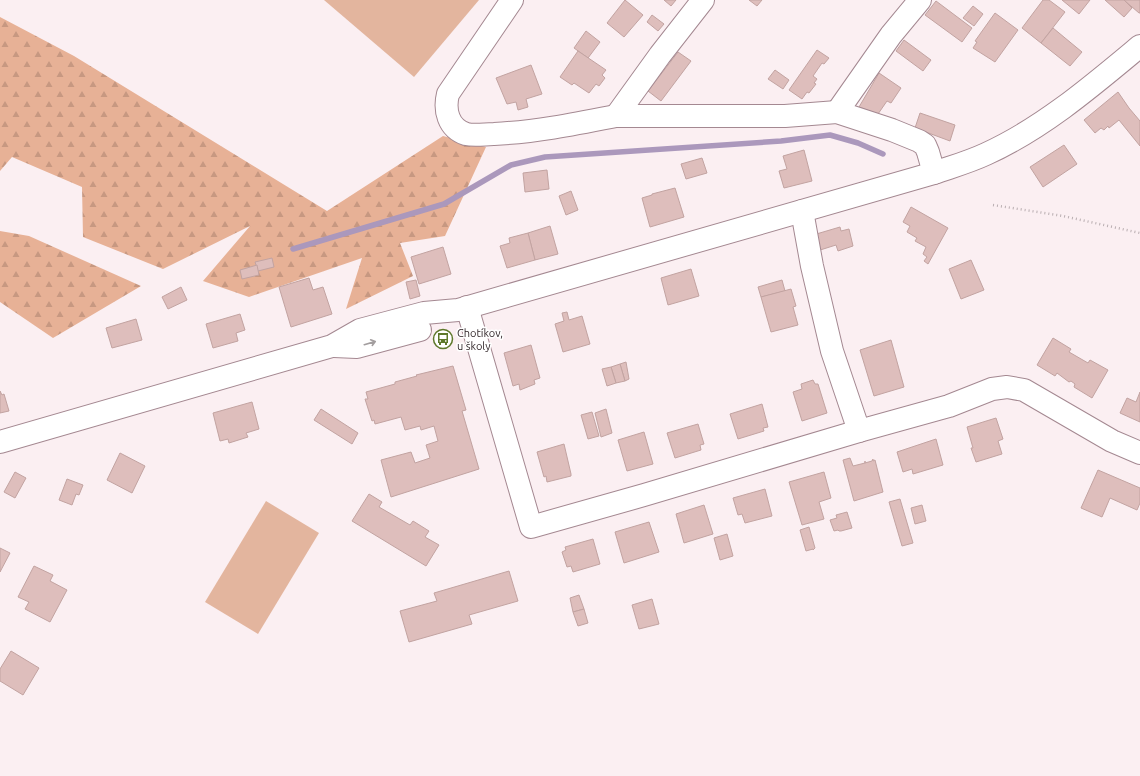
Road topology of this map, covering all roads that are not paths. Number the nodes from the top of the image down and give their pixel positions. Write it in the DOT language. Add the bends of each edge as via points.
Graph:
graph roads {
  1 [pos="512,0"];
  2 [pos="703,0"];
  3 [pos="920,0"];
  4 [pos="1140,46"];
  5 [pos="837,112"];
  6 [pos="616,116"];
  7 [pos="934,173"];
  8 [pos="802,211"];
  9 [pos="462,309"];
  10 [pos="859,431"];
  11 [pos="0,442"];
  12 [pos="1140,454"];
  1 -- 6 [label="street" via="448,94 446,103 450,122 460,131 476,135 552,128"];
  2 -- 6 [label="street"];
  3 -- 5 [label="street" via="891,35"];
  4 -- 7 [label="street" via="1030,131 986,155"];
  5 -- 6 [label="street" via="785,116"];
  5 -- 7 [label="street" via="919,141 925,145"];
  7 -- 8 [label="street"];
  8 -- 9 [label="street"];
  8 -- 10 [label="street" via="832,351"];
  9 -- 10 [label="street" via="531,526"];
  9 -- 11 [label="street" via="428,327 357,347 332,346"];
  10 -- 12 [label="street" via="949,406 992,389 1008,387 1024,390 1112,441"];
}
